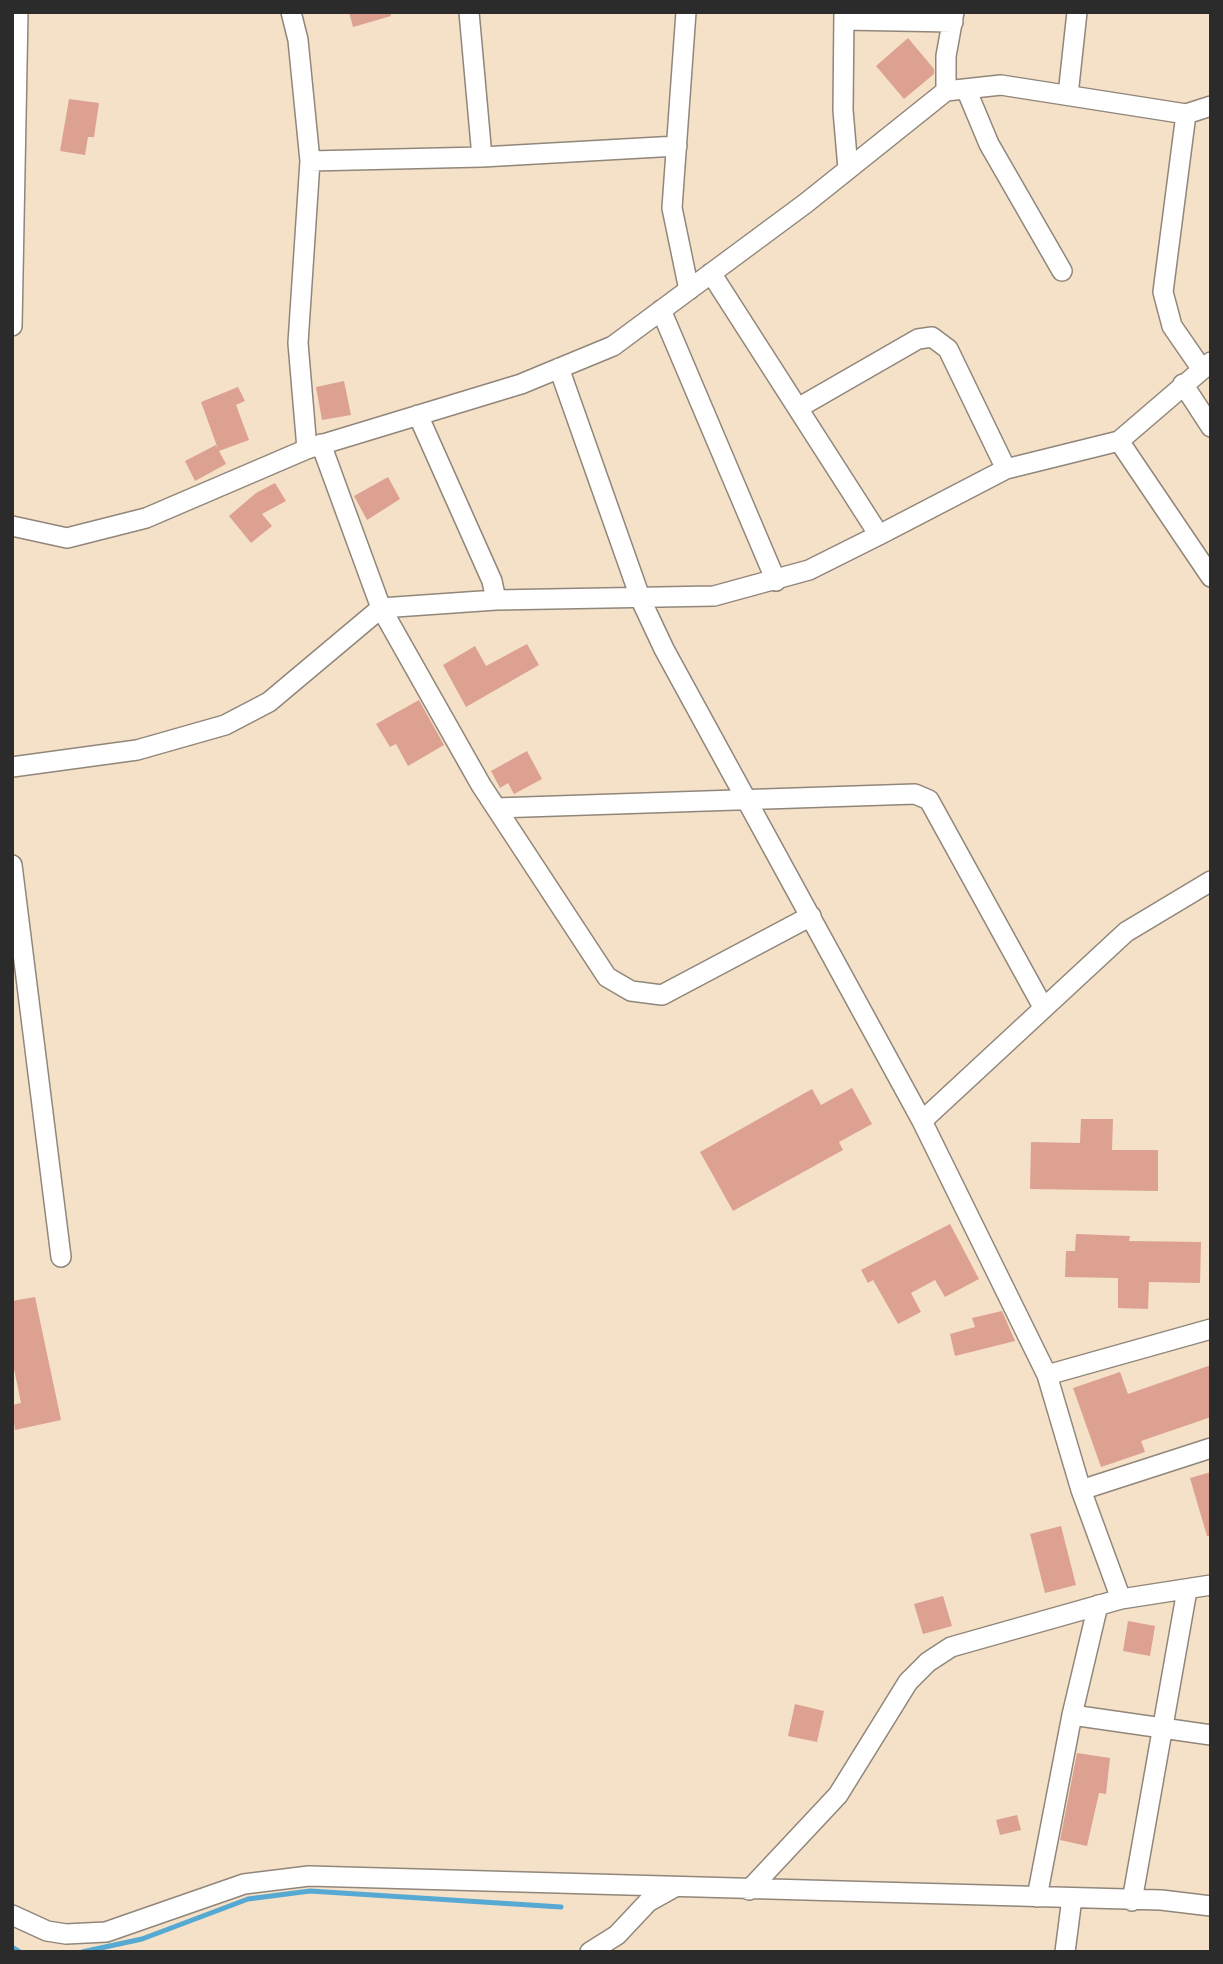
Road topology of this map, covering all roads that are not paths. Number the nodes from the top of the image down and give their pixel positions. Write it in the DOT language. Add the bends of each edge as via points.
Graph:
graph roads {
  1 [pos="18,12"];
  2 [pos="291,12"];
  3 [pos="469,12"];
  4 [pos="686,12"];
  5 [pos="1077,12"];
  6 [pos="844,16"];
  7 [pos="953,17"];
  8 [pos="956,90"];
  9 [pos="1068,95"];
  10 [pos="1211,106"];
  11 [pos="1186,114"];
  12 [pos="677,146"];
  13 [pos="482,157"];
  14 [pos="310,161"];
  15 [pos="848,169"];
  16 [pos="1062,271"];
  17 [pos="711,273"];
  18 [pos="689,290"];
  19 [pos="661,310"];
  20 [pos="12,326"];
  21 [pos="1206,365"];
  22 [pos="559,368"];
  23 [pos="1183,384"];
  24 [pos="798,408"];
  25 [pos="418,415"];
  26 [pos="1211,427"];
  27 [pos="1119,441"];
  28 [pos="314,446"];
  29 [pos="1006,469"];
  30 [pos="12,526"];
  31 [pos="879,535"];
  32 [pos="1211,577"];
  33 [pos="776,581"];
  34 [pos="496,600"];
  35 [pos="641,600"];
  36 [pos="381,608"];
  37 [pos="12,767"];
  38 [pos="745,799"];
  39 [pos="496,808"];
  40 [pos="12,865"];
  41 [pos="1211,881"];
  42 [pos="811,916"];
  43 [pos="1043,1007"];
  44 [pos="922,1121"];
  45 [pos="61,1257"];
  46 [pos="1211,1329"];
  47 [pos="1047,1375"];
  48 [pos="1211,1448"];
  49 [pos="1081,1490"];
  50 [pos="1211,1585"];
  51 [pos="1187,1590"];
  52 [pos="1121,1599"];
  53 [pos="1098,1605"];
  54 [pos="1072,1714"];
  55 [pos="1162,1728"];
  56 [pos="1211,1735"];
  57 [pos="675,1887"];
  58 [pos="749,1890"];
  59 [pos="1037,1897"];
  60 [pos="1072,1898"];
  61 [pos="1132,1901"];
  62 [pos="1211,1906"];
  63 [pos="12,1915"];
  64 [pos="590,1952"];
  65 [pos="1065,1952"];
  1 -- 20 [label="street"];
  2 -- 14 [label="street"];
  3 -- 13 [label="street"];
  4 -- 12 [label="street"];
  5 -- 9 [label="street"];
  6 -- 7 [label="street"];
  6 -- 15 [label="street"];
  7 -- 8 [label="street" via="946,56"];
  8 -- 9 [label="street" via="1001,85"];
  8 -- 15 [label="street"];
  8 -- 16 [label="street"];
  9 -- 11 [label="street"];
  10 -- 11 [label="street"];
  11 -- 21 [label="street" via="1163,292 1172,326"];
  12 -- 13 [label="street"];
  12 -- 18 [label="street" via="672,208"];
  13 -- 14 [label="street"];
  14 -- 28 [label="street" via="298,343"];
  15 -- 17 [label="street"];
  17 -- 18 [label="street"];
  17 -- 24 [label="street"];
  18 -- 19 [label="street"];
  19 -- 22 [label="street" via="613,346"];
  19 -- 33 [label="street"];
  21 -- 23 [label="street"];
  22 -- 25 [label="street"];
  22 -- 35 [label="street"];
  23 -- 26 [label="street"];
  23 -- 27 [label="street"];
  24 -- 29 [label="street" via="918,339 932,337 948,349"];
  24 -- 31 [label="street"];
  25 -- 28 [label="street"];
  25 -- 34 [label="street" via="492,581"];
  27 -- 29 [label="street"];
  27 -- 32 [label="street"];
  28 -- 30 [label="street" via="146,518 67,538"];
  28 -- 36 [label="street"];
  29 -- 31 [label="street"];
  31 -- 33 [label="street"];
  33 -- 35 [label="street" via="715,596"];
  34 -- 35 [label="street"];
  34 -- 36 [label="street"];
  35 -- 38 [label="street"];
  36 -- 37 [label="street" via="269,702 225,725 137,750"];
  36 -- 39 [label="street"];
  38 -- 39 [label="street"];
  38 -- 42 [label="street"];
  38 -- 43 [label="street" via="915,793 929,800"];
  39 -- 42 [label="street" via="607,977 631,991 662,995"];
  40 -- 45 [label="street"];
  41 -- 43 [label="street" via="1126,932"];
  42 -- 44 [label="street"];
  43 -- 44 [label="street"];
  44 -- 47 [label="street"];
  46 -- 47 [label="street"];
  47 -- 49 [label="street"];
  48 -- 49 [label="street"];
  49 -- 52 [label="street"];
  50 -- 51 [label="street"];
  51 -- 52 [label="street"];
  51 -- 55 [label="street"];
  52 -- 53 [label="street"];
  53 -- 54 [label="street"];
  53 -- 58 [label="street" via="951,1647 928,1662 908,1682 838,1795"];
  54 -- 55 [label="street"];
  54 -- 59 [label="street"];
  55 -- 56 [label="street"];
  55 -- 61 [label="street"];
  57 -- 58 [label="street"];
  57 -- 63 [label="street" via="309,1876 244,1884 106,1931 47,1931"];
  57 -- 64 [label="street" via="648,1902 617,1935"];
  58 -- 59 [label="street"];
  59 -- 60 [label="street"];
  60 -- 61 [label="street"];
  60 -- 65 [label="street"];
  61 -- 62 [label="street"];
}
